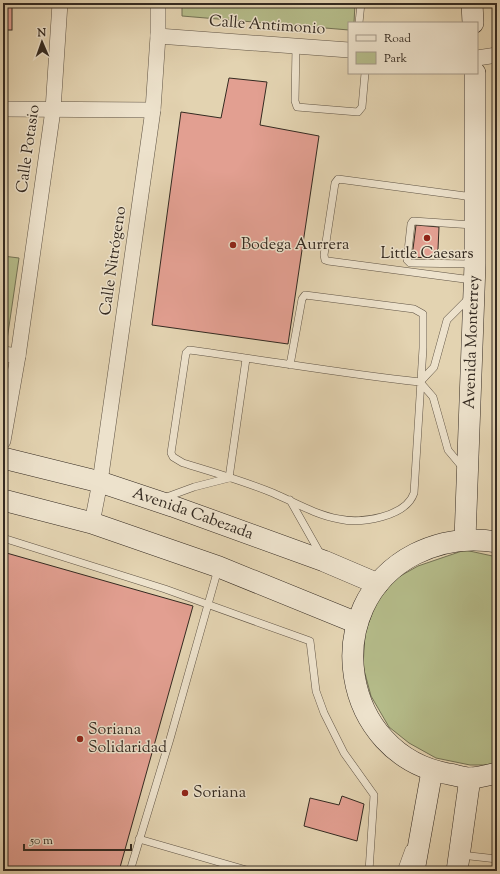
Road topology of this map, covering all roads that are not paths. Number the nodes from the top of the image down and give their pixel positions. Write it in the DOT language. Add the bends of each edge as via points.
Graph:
graph roads {
  1 [pos="60,3"];
  2 [pos="158,3"];
  3 [pos="361,3"];
  4 [pos="472,3"];
  5 [pos="359,22"];
  6 [pos="473,22"];
  7 [pos="158,36"];
  8 [pos="296,47"];
  9 [pos="348,50"];
  10 [pos="497,55"];
  11 [pos="478,58"];
  12 [pos="365,74"];
  13 [pos="475,74"];
  14 [pos="3,109"];
  15 [pos="53,110"];
  16 [pos="153,110"];
  17 [pos="476,197"];
  18 [pos="475,225"];
  19 [pos="474,279"];
  20 [pos="3,354"];
  21 [pos="18,356"];
  22 [pos="246,359"];
  23 [pos="290,365"];
  24 [pos="420,382"];
  25 [pos="3,441"];
  26 [pos="3,458"];
  27 [pos="468,473"];
  28 [pos="229,478"];
  29 [pos="100,482"];
  30 [pos="3,500"];
  31 [pos="289,500"];
  32 [pos="155,501"];
  33 [pos="92,523"];
  34 [pos="3,538"];
  35 [pos="465,540"];
  36 [pos="497,542"];
  37 [pos="324,561"];
  38 [pos="219,567"];
  39 [pos="378,584"];
  40 [pos="208,604"];
  41 [pos="357,623"];
  42 [pos="432,771"];
  43 [pos="497,774"];
  44 [pos="470,778"];
  45 [pos="423,827"];
  46 [pos="139,839"];
  47 [pos="497,859"];
  48 [pos="459,863"];
  49 [pos="130,871"];
  50 [pos="250,871"];
  51 [pos="369,871"];
  52 [pos="401,871"];
  53 [pos="414,871"];
  1 -- 15 [label="street, Calle Potasio"];
  2 -- 7 [label="street, Calle Nitrógeno"];
  3 -- 5 [label="lane"];
  4 -- 6 [label="main road"];
  7 -- 8 [label="street, Calle Antimonio"];
  7 -- 16 [label="street, Calle Nitrógeno"];
  8 -- 9 [label="street, Calle Antimonio"];
  8 -- 12 [label="lane" via="297,107 358,112 362,107"];
  10 -- 11 [label="street"];
  13 -- 17 [label="main road, Avenida Monterrey"];
  14 -- 15 [label="street"];
  15 -- 16 [label="street"];
  15 -- 21 [label="street, Calle Potasio"];
  16 -- 29 [label="street, Calle Nitrógeno"];
  17 -- 18 [label="main road, Avenida Monterrey"];
  17 -- 19 [label="lane" via="338,179 335,183 324,255 328,261"];
  18 -- 19 [label="main road, Avenida Monterrey"];
  18 -- 19 [label="lane" via="413,221 407,260 410,263 428,264"];
  19 -- 24 [label="lane" via="447,320 434,367"];
  19 -- 27 [label="main road, Avenida Monterrey"];
  20 -- 21 [label="street"];
  21 -- 25 [label="street, Calle Potasio"];
  22 -- 23 [label="lane"];
  22 -- 28 [label="lane"];
  22 -- 28 [label="lane" via="187,351 172,453 174,459"];
  23 -- 24 [label="lane"];
  23 -- 24 [label="lane" via="302,298 307,295 421,312 424,317"];
  24 -- 27 [label="lane" via="434,397 448,450"];
  24 -- 31 [label="lane" via="414,493 407,505 381,517 349,521 332,518"];
  26 -- 29 [label="main road, Avenida Cabezada"];
  27 -- 35 [label="main road, Avenida Monterrey"];
  28 -- 31 [label="lane"];
  28 -- 32 [label="lane"];
  29 -- 32 [label="main road, Avenida Cabezada"];
  29 -- 33 [label="street, Calle Nitrógeno"];
  30 -- 33 [label="main road"];
  31 -- 37 [label="lane"];
  32 -- 37 [label="main road, Avenida Cabezada"];
  33 -- 38 [label="main road"];
  34 -- 40 [label="lane"];
  35 -- 36 [label="main road"];
  35 -- 39 [label="main road" via="432,546 402,561"];
  37 -- 39 [label="main road, Avenida Cabezada"];
  38 -- 40 [label="lane"];
  38 -- 41 [label="main road"];
  39 -- 41 [label="main road" via="366,602"];
  40 -- 46 [label="lane"];
  40 -- 51 [label="lane" via="307,639 311,643 312,670 324,713 344,753 374,795"];
  41 -- 42 [label="main road" via="351,659 357,695 374,728 400,754"];
  42 -- 44 [label="main road"];
  42 -- 45 [label="main road"];
  43 -- 44 [label="main road"];
  44 -- 48 [label="main road"];
  45 -- 52 [label="lane" via="414,837"];
  45 -- 53 [label="main road"];
  46 -- 49 [label="lane"];
  46 -- 50 [label="lane"];
  47 -- 48 [label="lane"];
}
